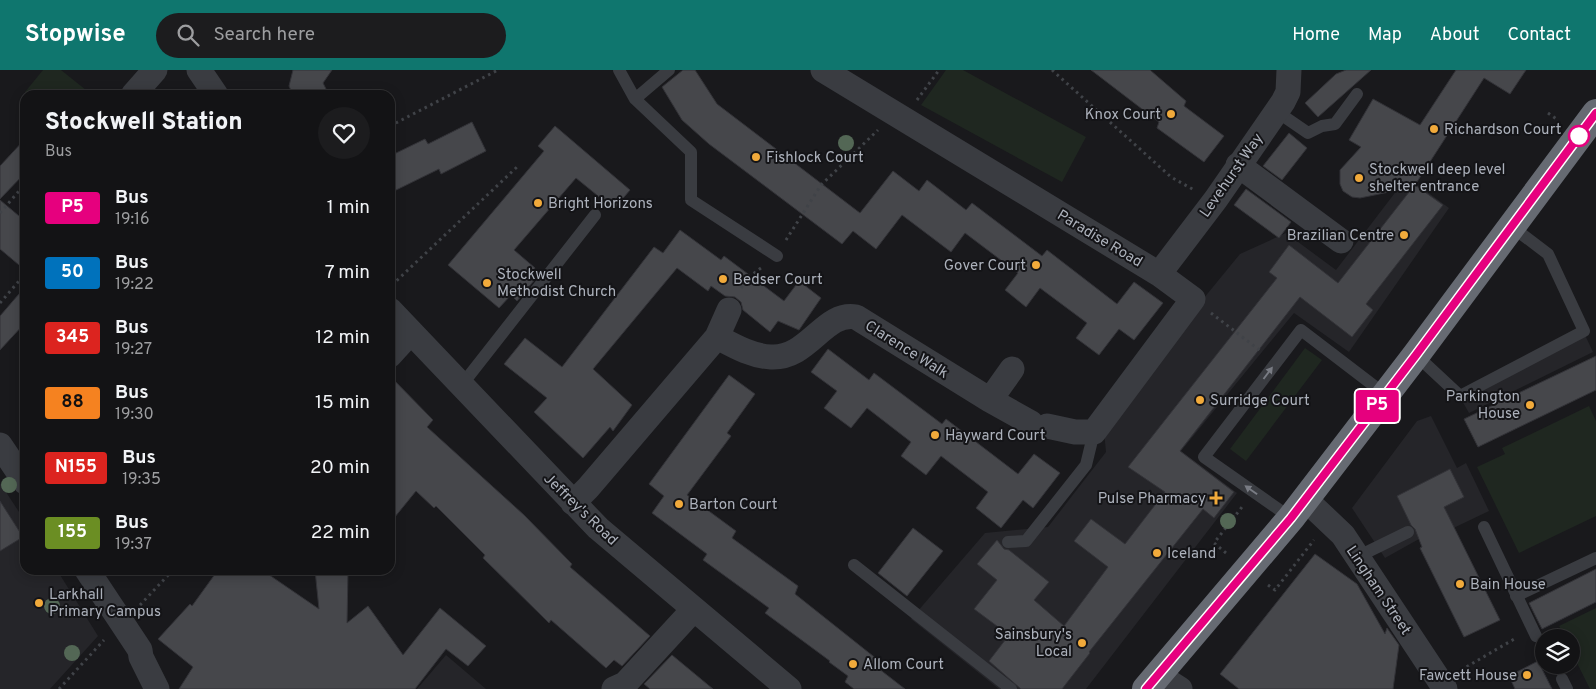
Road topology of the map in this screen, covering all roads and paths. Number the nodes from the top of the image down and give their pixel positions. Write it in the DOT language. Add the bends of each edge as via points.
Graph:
graph roads {
  1 [pos="155,70"];
  2 [pos="199,70"];
  3 [pos="498,70"];
  4 [pos="618,70"];
  5 [pos="669,70"];
  6 [pos="823,70"];
  7 [pos="938,70"];
  8 [pos="1052,70"];
  9 [pos="1289,70"];
  10 [pos="137,90"];
  11 [pos="213,90"];
  12 [pos="1357,94"];
  13 [pos="635,99"];
  14 [pos="1276,111"];
  15 [pos="1596,113"];
  16 [pos="899,116"];
  17 [pos="395,123"];
  18 [pos="1238,165"];
  19 [pos="517,167"];
  20 [pos="20,190"];
  21 [pos="1216,199"];
  22 [pos="0,213"];
  23 [pos="595,215"];
  24 [pos="1511,226"];
  25 [pos="1341,241"];
  26 [pos="777,256"];
  27 [pos="1159,274"];
  28 [pos="20,280"];
  29 [pos="395,282"];
  30 [pos="1193,299"];
  31 [pos="0,303"];
  32 [pos="729,310"];
  33 [pos="395,316"];
  34 [pos="410,333"];
  35 [pos="716,337"];
  36 [pos="395,350"];
  37 [pos="1416,355"];
  38 [pos="1277,362"];
  39 [pos="1012,369"];
  40 [pos="461,386"];
  41 [pos="1386,395"];
  42 [pos="990,400"];
  43 [pos="1094,432"];
  44 [pos="0,445"];
  45 [pos="20,475"];
  46 [pos="1247,500"];
  47 [pos="573,503"];
  48 [pos="1298,509"];
  49 [pos="1484,527"];
  50 [pos="1408,532"];
  51 [pos="1316,538"];
  52 [pos="1008,542"];
  53 [pos="1226,553"];
  54 [pos="1357,557"];
  55 [pos="1596,558"];
  56 [pos="854,565"];
  57 [pos="90,575"];
  58 [pos="169,575"];
  59 [pos="1268,585"];
  60 [pos="1516,596"];
  61 [pos="694,609"];
  62 [pos="124,624"];
  63 [pos="1534,633"];
  64 [pos="1161,684"];
  65 [pos="1442,685"];
  66 [pos="59,689"];
  67 [pos="157,689"];
  68 [pos="614,689"];
  69 [pos="789,689"];
  70 [pos="1011,689"];
  1 -- 10 [label="street"];
  2 -- 11 [label="street"];
  3 -- 17 [label="path"];
  4 -- 13 [label="lane"];
  5 -- 13 [label="lane"];
  6 -- 16 [label="street, Paradise Road"];
  7 -- 16 [label="path"];
  8 -- 21 [label="path" via="1171,177"];
  9 -- 14 [label="street, Levehurst Way" via="1288,92"];
  12 -- 14 [label="lane" via="1335,124 1308,133"];
  13 -- 26 [label="lane" via="690,152 691,200"];
  14 -- 18 [label="street, Levehurst Way"];
  15 -- 24 [label="highway"];
  16 -- 26 [label="path" via="821,185"];
  16 -- 27 [label="street, Paradise Road"];
  18 -- 21 [label="street, Levehurst Way"];
  18 -- 25 [label="street"];
  19 -- 29 [label="path"];
  20 -- 22 [label="path"];
  21 -- 27 [label="street, Levehurst Way"];
  23 -- 40 [label="lane"];
  24 -- 37 [label="highway"];
  24 -- 37 [label="lane" via="1548,254 1584,331 1460,396"];
  26 -- 32 [label="path" via="750,276"];
  27 -- 30 [label="street, Paradise Road"];
  28 -- 31 [label="path"];
  30 -- 38 [label="path"];
  30 -- 43 [label="street"];
  32 -- 35 [label="street"];
  33 -- 34 [label="street, Jeffrey's Road"];
  34 -- 36 [label="street"];
  34 -- 40 [label="street, Jeffrey's Road"];
  35 -- 42 [label="street, Clarence Walk" via="753,354 781,356 797,351 838,318 856,317"];
  35 -- 47 [label="street"];
  37 -- 41 [label="highway"];
  38 -- 41 [label="lane" via="1301,330"];
  48 -- 38 [label="lane, one-way" via="1204,457"];
  39 -- 42 [label="street"];
  40 -- 47 [label="street, Jeffrey's Road"];
  41 -- 48 [label="highway"];
  42 -- 43 [label="street, Clarence Walk" via="1039,424 1075,432"];
  43 -- 52 [label="lane" via="1086,466 1026,541"];
  44 -- 45 [label="street"];
  46 -- 53 [label="path" via="1214,543"];
  47 -- 61 [label="street, Jeffrey's Road"];
  48 -- 54 [label="street, Lingham Street" via="1332,522"];
  48 -- 64 [label="highway"];
  49 -- 60 [label="lane"];
  50 -- 54 [label="lane"];
  51 -- 59 [label="path" via="1275,590"];
  54 -- 65 [label="street, Lingham Street"];
  55 -- 60 [label="lane"];
  56 -- 70 [label="lane"];
  57 -- 62 [label="street"];
  58 -- 62 [label="path" via="144,603 136,607"];
  60 -- 63 [label="lane"];
  61 -- 68 [label="street" via="625,684"];
  61 -- 69 [label="street, Jeffrey's Road"];
  62 -- 66 [label="path" via="108,634"];
  62 -- 67 [label="street"];
  63 -- 65 [label="path"];
}
